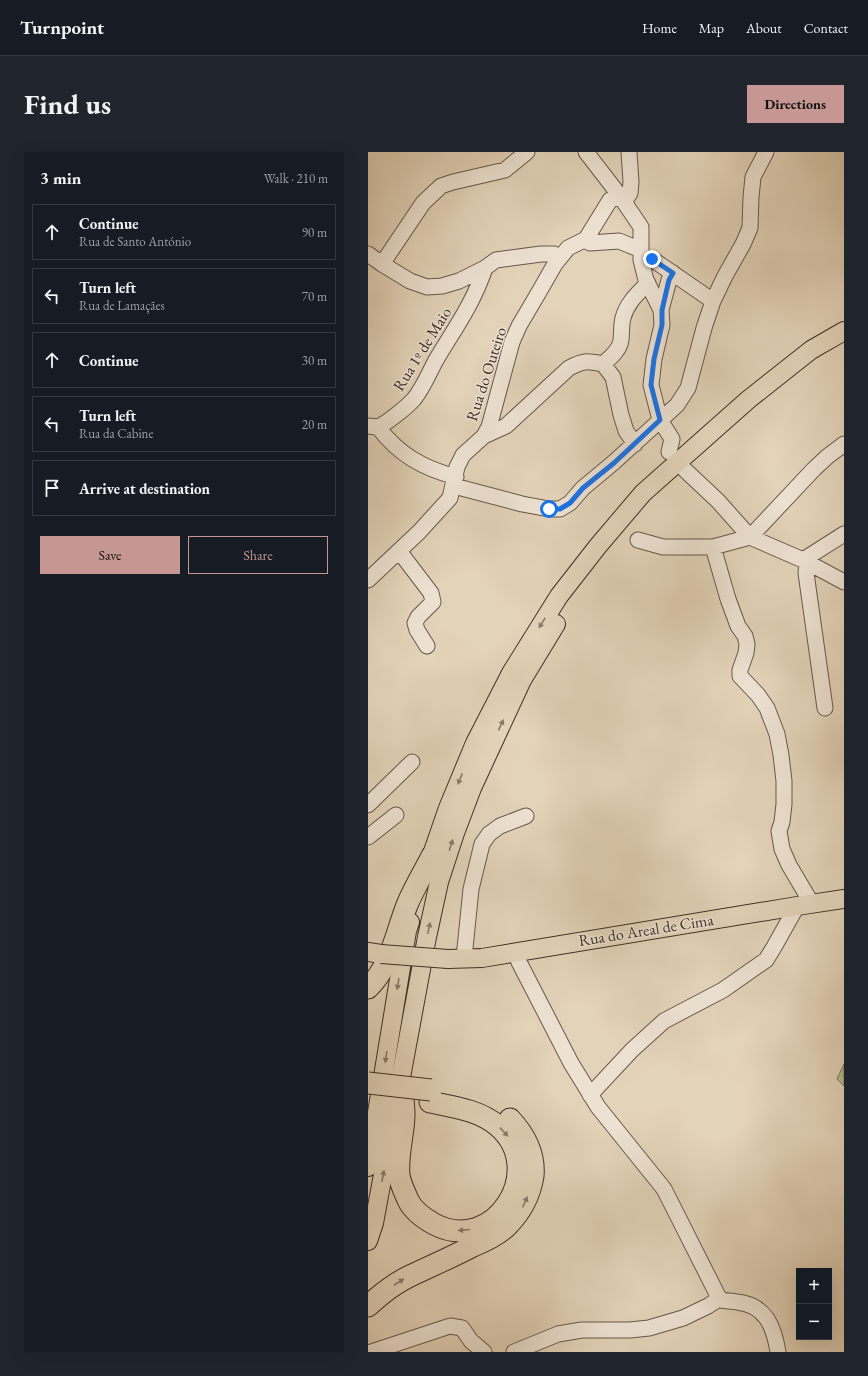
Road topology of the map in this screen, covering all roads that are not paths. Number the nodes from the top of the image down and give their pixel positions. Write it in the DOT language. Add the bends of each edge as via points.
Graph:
graph roads {
  1 [pos="527,152"];
  2 [pos="586,152"];
  3 [pos="629,152"];
  4 [pos="766,152"];
  5 [pos="622,199"];
  6 [pos="584,240"];
  7 [pos="641,253"];
  8 [pos="368,254"];
  9 [pos="560,258"];
  10 [pos="382,264"];
  11 [pos="485,268"];
  12 [pos="673,273"];
  13 [pos="648,283"];
  14 [pos="713,301"];
  15 [pos="662,310"];
  16 [pos="844,331"];
  17 [pos="603,364"];
  18 [pos="660,420"];
  19 [pos="373,426"];
  20 [pos="484,436"];
  21 [pos="634,444"];
  22 [pos="844,444"];
  23 [pos="697,445"];
  24 [pos="669,452"];
  25 [pos="686,470"];
  26 [pos="455,482"];
  27 [pos="844,534"];
  28 [pos="750,537"];
  29 [pos="638,540"];
  30 [pos="713,547"];
  31 [pos="398,551"];
  32 [pos="805,561"];
  33 [pos="368,580"];
  34 [pos="844,582"];
  35 [pos="427,646"];
  36 [pos="825,708"];
  37 [pos="412,762"];
  38 [pos="368,805"];
  39 [pos="396,815"];
  40 [pos="526,816"];
  41 [pos="368,837"];
  42 [pos="432,856"];
  43 [pos="844,899"];
  44 [pos="805,905"];
  45 [pos="515,952"];
  46 [pos="375,953"];
  47 [pos="456,959"];
  48 [pos="368,988"];
  49 [pos="401,1081"];
  50 [pos="368,1083"];
  51 [pos="368,1095"];
  52 [pos="590,1095"];
  53 [pos="431,1096"];
  54 [pos="368,1167"];
  55 [pos="368,1241"];
  56 [pos="720,1298"];
  57 [pos="368,1306"];
  58 [pos="371,1352"];
  59 [pos="484,1352"];
  60 [pos="514,1352"];
  61 [pos="778,1352"];
  1 -- 10 [label="street" via="505,170 441,186 423,203"];
  2 -- 5 [label="street"];
  3 -- 5 [label="street" via="630,193"];
  4 -- 14 [label="street" via="753,177 750,228"];
  5 -- 6 [label="street, Rua do Outeiro" via="610,200"];
  5 -- 7 [label="street" via="641,227"];
  6 -- 7 [label="street" via="590,243 619,241"];
  6 -- 9 [label="street, Rua do Outeiro" via="568,248"];
  7 -- 12 [label="street"];
  7 -- 13 [label="street"];
  8 -- 10 [label="street"];
  9 -- 11 [label="street" via="554,254 542,254 496,260"];
  9 -- 20 [label="street, Rua do Outeiro" via="512,342 489,427"];
  10 -- 11 [label="street" via="410,281 427,287 459,281"];
  11 -- 19 [label="street, Rua 1º de Maio" via="472,302 413,400 402,410"];
  12 -- 14 [label="street"];
  12 -- 15 [label="street"];
  13 -- 15 [label="street"];
  13 -- 17 [label="street" via="632,299 623,318 621,342 613,356"];
  14 -- 18 [label="street" via="688,388 677,404"];
  15 -- 18 [label="street" via="662,325 651,385"];
  16 -- 23 [label="main road" via="811,350 749,399"];
  17 -- 20 [label="street" via="581,362 569,368 506,426"];
  17 -- 21 [label="street" via="612,377 621,416"];
  18 -- 21 [label="street"];
  18 -- 24 [label="street" via="672,439"];
  19 -- 26 [label="street" via="419,464"];
  20 -- 26 [label="street, Rua do Outeiro" via="463,455"];
  21 -- 26 [label="street" via="583,488 570,503 560,509 522,504"];
  22 -- 28 [label="street" via="814,469"];
  23 -- 42 [label="main road, one-way" via="643,493 559,596 511,673 475,743 448,808"];
  49 -- 23 [label="main road, one-way" via="439,882 472,788 522,680 568,605 606,551 648,498"];
  25 -- 28 [label="street"];
  26 -- 31 [label="street, Rua do Outeiro" via="450,498"];
  27 -- 32 [label="street"];
  28 -- 30 [label="street"];
  28 -- 32 [label="street"];
  29 -- 30 [label="street" via="663,547"];
  30 -- 44 [label="street" via="728,599 747,644 740,676 767,708 777,734 784,781 784,804 779,831 782,849"];
  31 -- 33 [label="street, Rua do Outeiro"];
  31 -- 35 [label="street" via="431,593 433,602 415,623"];
  32 -- 34 [label="street"];
  32 -- 36 [label="street"];
  37 -- 38 [label="street"];
  39 -- 41 [label="street"];
  40 -- 47 [label="street" via="500,826 489,834 482,844"];
  42 -- 48 [label="highway" via="407,905 396,942 384,966"];
  42 -- 54 [label="main road, one-way" via="407,930"];
  43 -- 44 [label="main road, Rua do Areal de Cima"];
  44 -- 45 [label="main road, Rua do Areal de Cima"];
  44 -- 52 [label="street" via="766,960 723,990 664,1021 632,1050"];
  45 -- 47 [label="main road, Rua do Areal de Cima" via="482,958"];
  45 -- 52 [label="street"];
  46 -- 47 [label="main road, Rua do Areal de Cima, bridge"];
  53 -- 49 [label="highway, one-way" via="481,1116 498,1126 508,1138 515,1154 518,1168 517,1184 510,1201 499,1215 480,1227 462,1231 442,1228 424,1218 409,1202 399,1176 398,1161 404,1114"];
  55 -- 49 [label="main road, one-way" via="374,1222"];
  50 -- 53 [label="highway, bridge"];
  51 -- 53 [label="highway"];
  52 -- 56 [label="street" via="664,1189"];
  57 -- 53 [label="highway, one-way" via="408,1277 488,1239 507,1226 522,1209 531,1188 534,1168 528,1145 519,1129 506,1115 488,1104 462,1097"];
  56 -- 60 [label="street" via="683,1318 649,1328 582,1330 558,1334"];
  56 -- 61 [label="street" via="760,1310 770,1323"];
  58 -- 59 [label="street" via="450,1326 462,1328 471,1341"];
}
